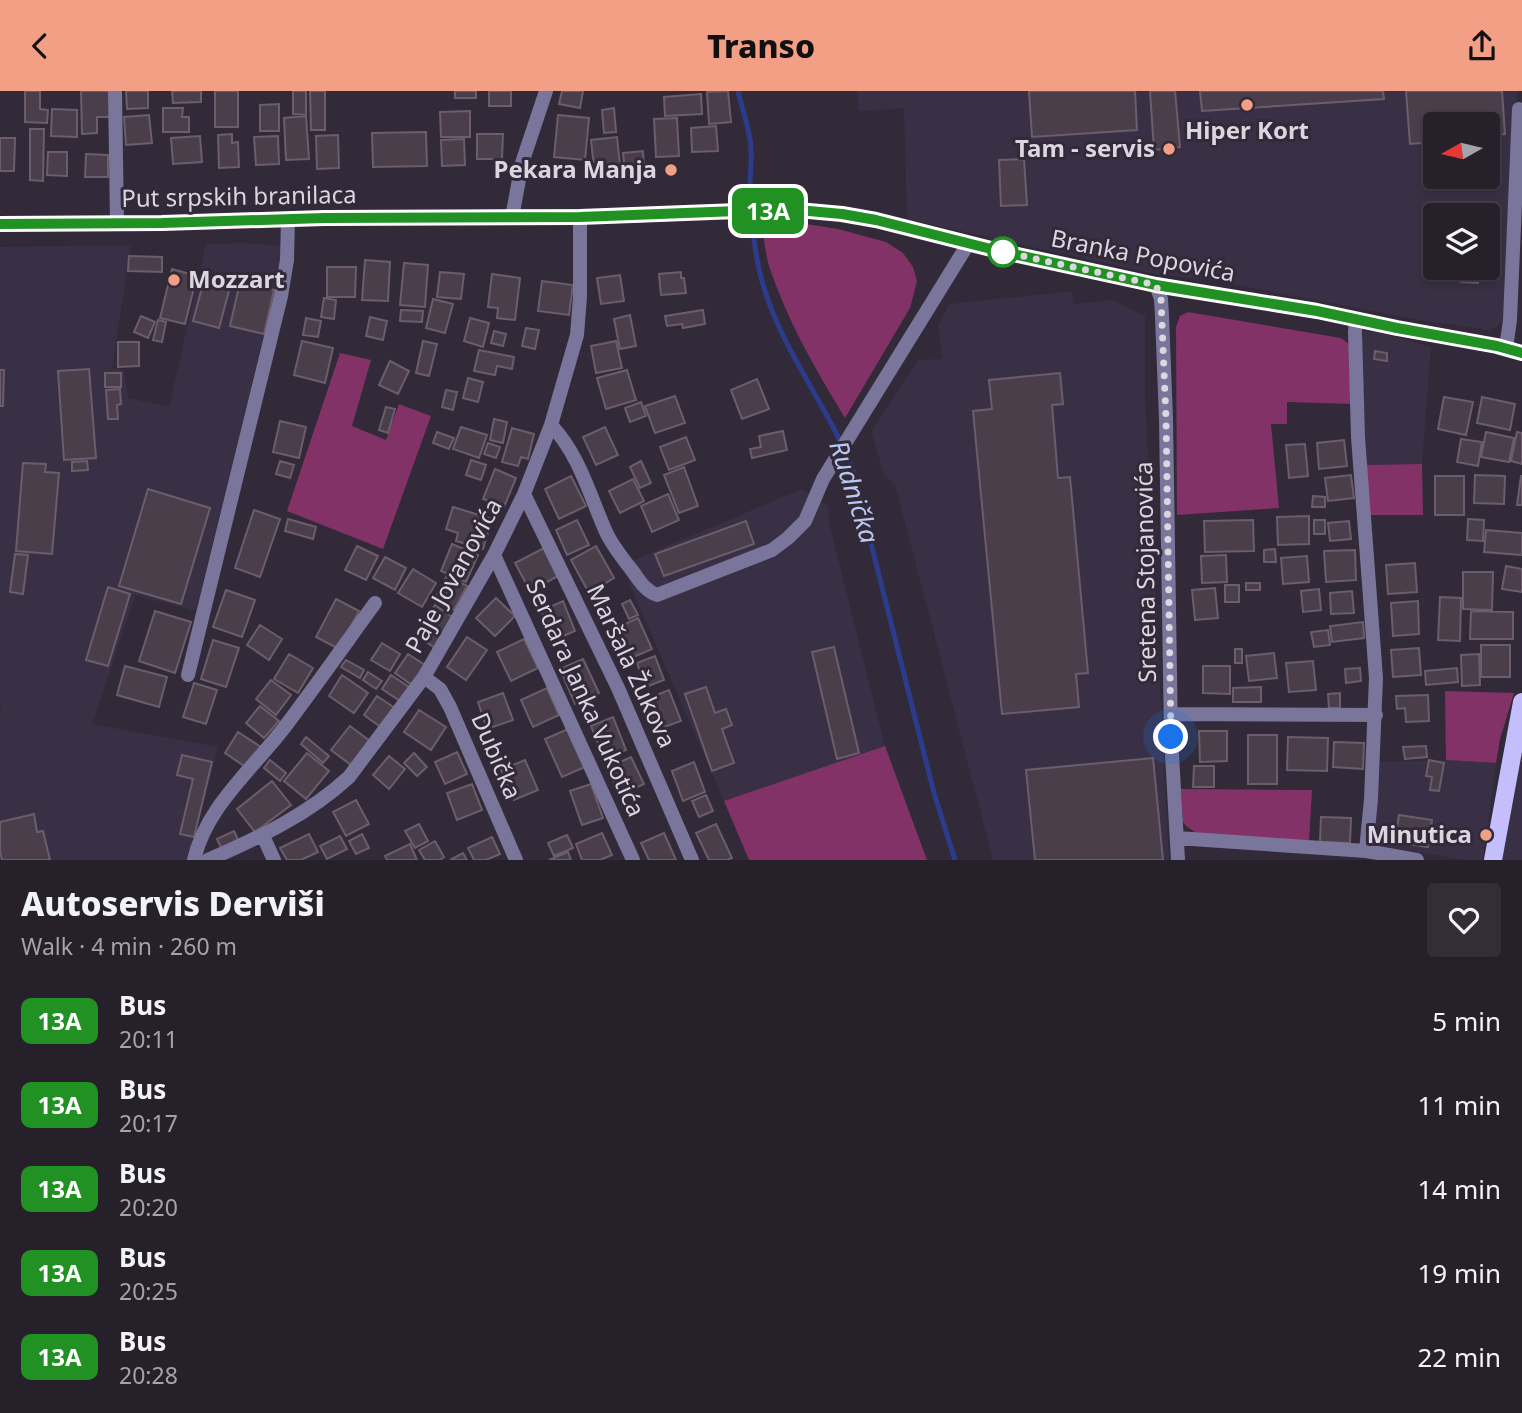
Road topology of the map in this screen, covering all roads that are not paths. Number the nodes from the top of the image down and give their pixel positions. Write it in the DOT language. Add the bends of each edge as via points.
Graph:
graph roads {
  1 [pos="115,91"];
  2 [pos="546,91"];
  3 [pos="1519,109"];
  4 [pos="773,211"];
  5 [pos="580,217"];
  6 [pos="512,218"];
  7 [pos="288,219"];
  8 [pos="117,222"];
  9 [pos="0,224"];
  10 [pos="968,244"];
  11 [pos="1156,285"];
  12 [pos="1356,320"];
  13 [pos="1506,348"];
  14 [pos="1522,353"];
  15 [pos="551,425"];
  16 [pos="524,494"];
  17 [pos="494,555"];
  18 [pos="375,603"];
  19 [pos="188,675"];
  20 [pos="424,677"];
  21 [pos="1522,703"];
  22 [pos="1171,714"];
  23 [pos="1376,715"];
  24 [pos="263,836"];
  25 [pos="1177,838"];
  26 [pos="1366,851"];
  27 [pos="194,860"];
  28 [pos="208,860"];
  29 [pos="274,860"];
  30 [pos="516,860"];
  31 [pos="633,860"];
  32 [pos="691,860"];
  33 [pos="1178,860"];
  34 [pos="1417,860"];
  35 [pos="1493,860"];
  1 -- 8 [label="street"];
  2 -- 6 [label="street" via="522,163"];
  3 -- 13 [label="street"];
  4 -- 5 [label="main road, Put srpskih branilaca"];
  4 -- 10 [label="main road, Branka Popovića" via="876,220"];
  5 -- 6 [label="main road, Put srpskih branilaca"];
  5 -- 15 [label="street, Paje Jovanovića" via="577,335"];
  6 -- 7 [label="main road, Put srpskih branilaca"];
  7 -- 8 [label="main road, Put srpskih branilaca"];
  7 -- 19 [label="street" via="281,296"];
  8 -- 9 [label="main road, Put srpskih branilaca"];
  10 -- 11 [label="main road, Branka Popovića"];
  10 -- 15 [label="street" via="823,479 805,521 772,550 657,595 648,592 618,553 569,448"];
  11 -- 12 [label="main road, Branka Popovića"];
  11 -- 22 [label="street, Sretena Stojanovića" via="1161,299 1166,419"];
  12 -- 13 [label="main road, Branka Popovića"];
  12 -- 23 [label="street" via="1358,437"];
  13 -- 14 [label="main road, Branka Popovića"];
  15 -- 16 [label="street, Paje Jovanovića"];
  16 -- 17 [label="street, Paje Jovanovića"];
  16 -- 32 [label="street, Maršala Žukova" via="618,688"];
  17 -- 20 [label="street, Paje Jovanovića"];
  17 -- 31 [label="street, Serdara Janka Vukotića"];
  18 -- 27 [label="street" via="286,726 217,809"];
  20 -- 24 [label="street, Paje Jovanovića" via="349,777 318,804"];
  20 -- 30 [label="street, Dubička" via="440,689 450,707"];
  21 -- 35 [label="main road"];
  22 -- 23 [label="street"];
  22 -- 25 [label="street, Sretena Stojanovića"];
  23 -- 26 [label="street"];
  24 -- 28 [label="street, Paje Jovanovića"];
  24 -- 29 [label="street"];
  25 -- 26 [label="street"];
  25 -- 33 [label="street, Sretena Stojanovića"];
  26 -- 34 [label="street"];
}
